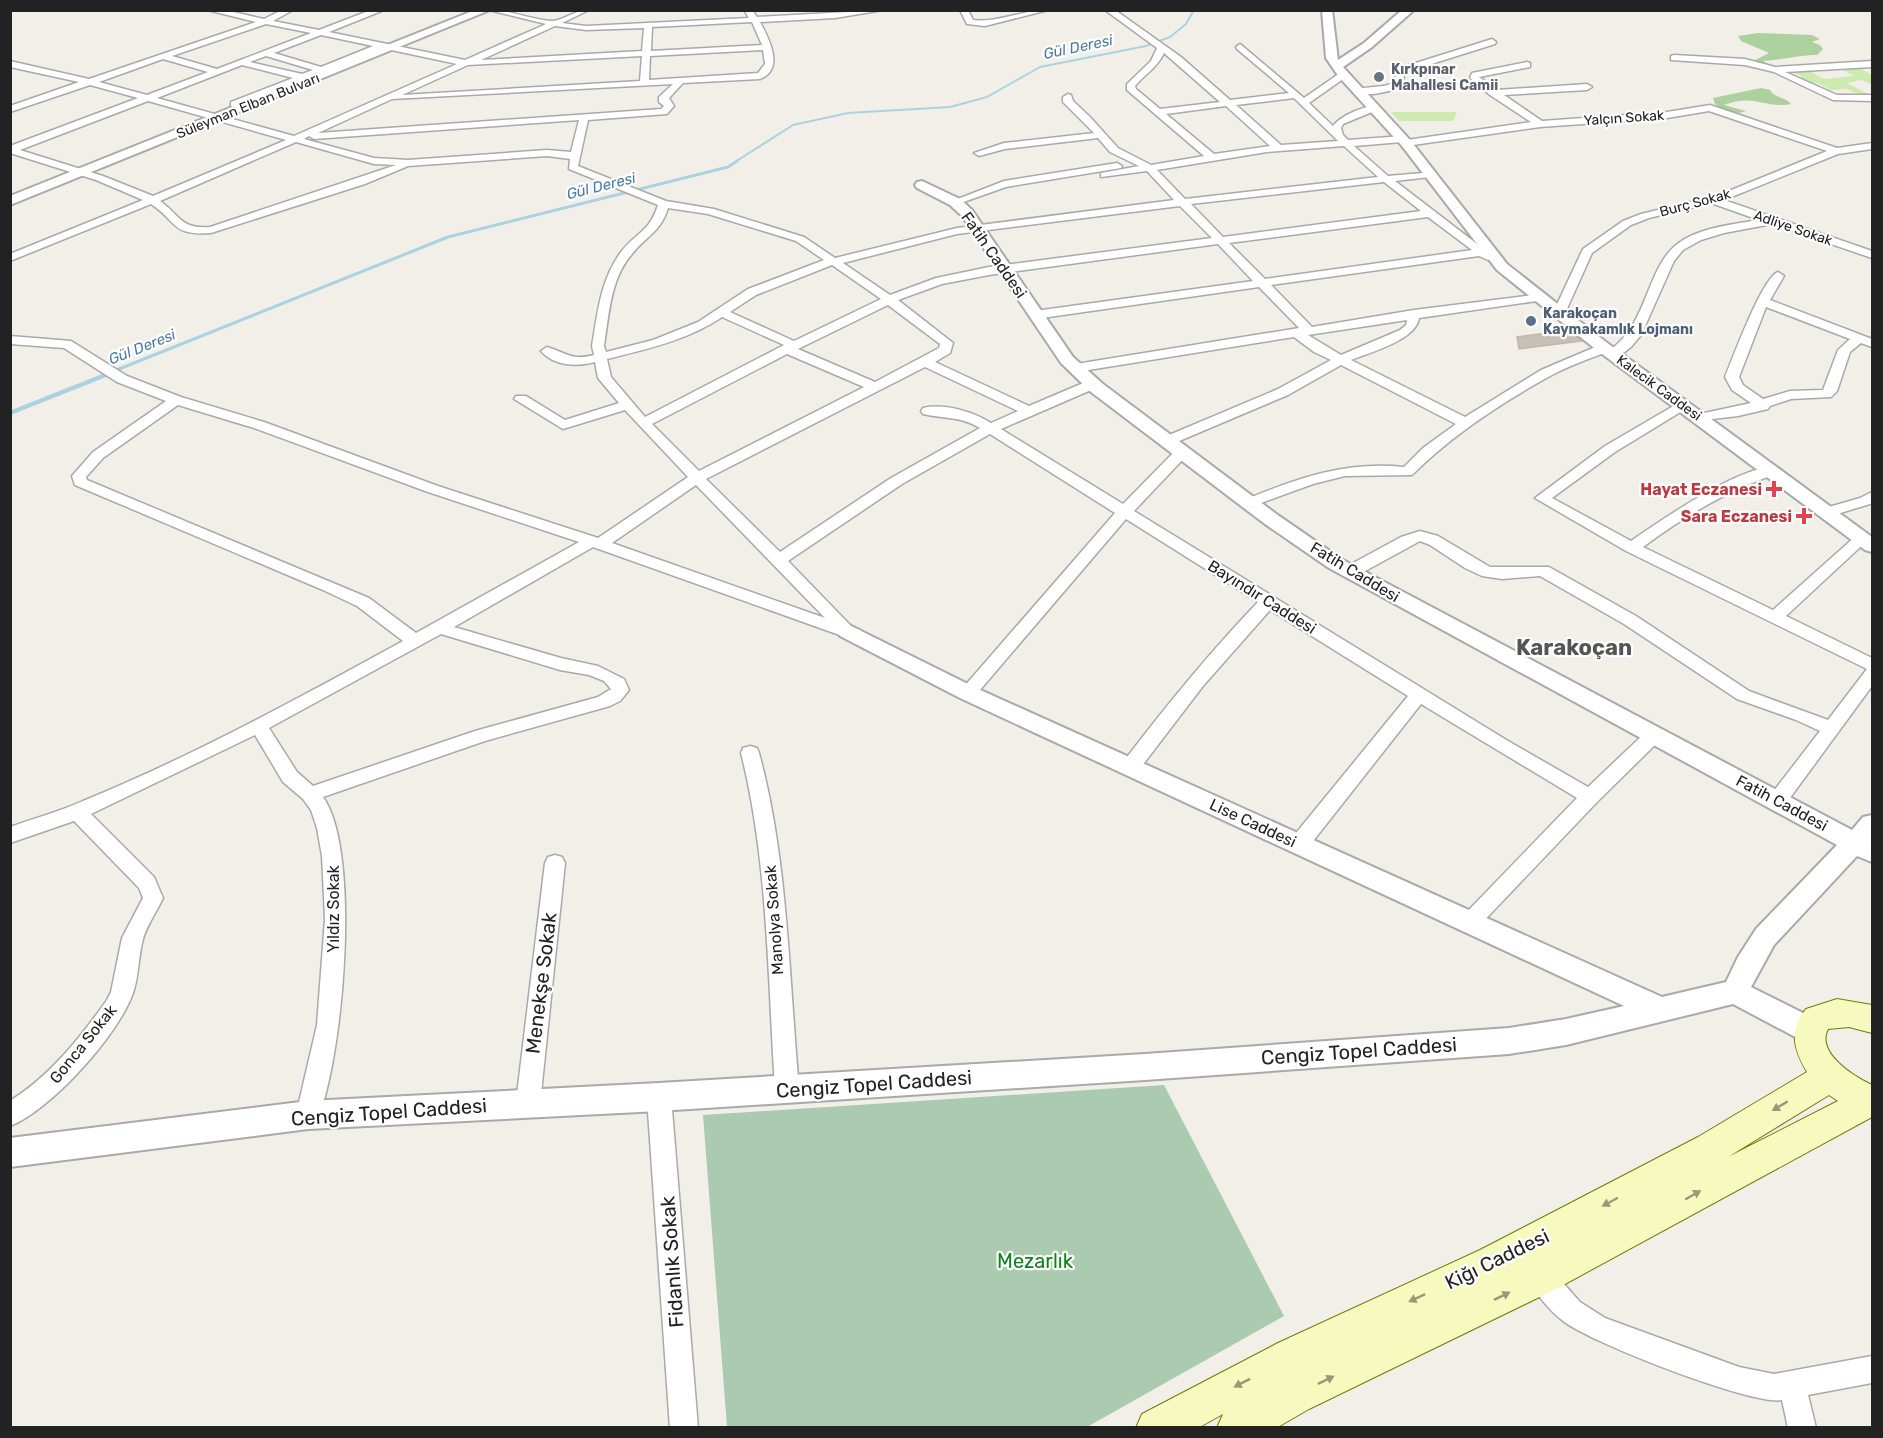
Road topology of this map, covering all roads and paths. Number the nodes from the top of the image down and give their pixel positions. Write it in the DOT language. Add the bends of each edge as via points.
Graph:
graph roads {
  1 [pos="211,10"];
  2 [pos="290,10"];
  3 [pos="380,10"];
  4 [pos="485,10"];
  5 [pos="493,10"];
  6 [pos="585,10"];
  7 [pos="748,10"];
  8 [pos="879,10"];
  9 [pos="964,10"];
  10 [pos="1044,10"];
  11 [pos="1108,10"];
  12 [pos="1327,10"];
  13 [pos="1409,10"];
  14 [pos="833,13"];
  15 [pos="754,20"];
  16 [pos="264,22"];
  17 [pos="557,24"];
  18 [pos="648,25"];
  19 [pos="320,34"];
  20 [pos="1492,42"];
  21 [pos="767,47"];
  22 [pos="1162,47"];
  23 [pos="1240,47"];
  24 [pos="385,48"];
  25 [pos="267,54"];
  26 [pos="646,54"];
  27 [pos="161,56"];
  28 [pos="596,56"];
  29 [pos="1674,58"];
  30 [pos="243,63"];
  31 [pos="10,64"];
  32 [pos="1872,64"];
  33 [pos="1527,65"];
  34 [pos="596,66"];
  35 [pos="326,70"];
  36 [pos="1340,70"];
  37 [pos="1775,70"];
  38 [pos="219,72"];
  39 [pos="302,76"];
  40 [pos="459,77"];
  41 [pos="597,77"];
  42 [pos="86,81"];
  43 [pos="679,83"];
  44 [pos="644,84"];
  45 [pos="597,87"];
  46 [pos="1587,87"];
  47 [pos="1359,91"];
  48 [pos="1493,93"];
  49 [pos="1296,95"];
  50 [pos="1068,97"];
  51 [pos="148,98"];
  52 [pos="386,98"];
  53 [pos="1872,98"];
  54 [pos="1227,102"];
  55 [pos="1304,102"];
  56 [pos="234,104"];
  57 [pos="524,106"];
  58 [pos="12,108"];
  59 [pos="1374,108"];
  60 [pos="1159,112"];
  61 [pos="219,117"];
  62 [pos="584,117"];
  63 [pos="1540,124"];
  64 [pos="1100,135"];
  65 [pos="295,139"];
  66 [pos="1341,139"];
  67 [pos="1404,141"];
  68 [pos="1872,146"];
  69 [pos="1278,148"];
  70 [pos="10,150"];
  71 [pos="1836,151"];
  72 [pos="979,153"];
  73 [pos="575,157"];
  74 [pos="1211,157"];
  75 [pos="408,163"];
  76 [pos="1144,165"];
  77 [pos="83,172"];
  78 [pos="1430,174"];
  79 [pos="1105,175"];
  80 [pos="1386,179"];
  81 [pos="922,185"];
  82 [pos="152,200"];
  83 [pos="1713,200"];
  84 [pos="10,201"];
  85 [pos="659,201"];
  86 [pos="955,202"];
  87 [pos="1184,202"];
  88 [pos="1431,213"];
  89 [pos="1771,221"];
  90 [pos="977,228"];
  91 [pos="1222,241"];
  92 [pos="1482,252"];
  93 [pos="1872,255"];
  94 [pos="10,258"];
  95 [pos="833,261"];
  96 [pos="1502,267"];
  97 [pos="1005,270"];
  98 [pos="1778,276"];
  99 [pos="1263,283"];
  100 [pos="1537,297"];
  101 [pos="887,300"];
  102 [pos="1762,302"];
  103 [pos="721,312"];
  104 [pos="1558,313"];
  105 [pos="1414,314"];
  106 [pos="1035,315"];
  107 [pos="1302,331"];
  108 [pos="10,340"];
  109 [pos="1866,340"];
  110 [pos="791,347"];
  111 [pos="547,351"];
  112 [pos="1609,351"];
  113 [pos="599,359"];
  114 [pos="1341,360"];
  115 [pos="925,362"];
  116 [pos="1076,368"];
  117 [pos="1093,384"];
  118 [pos="875,387"];
  119 [pos="521,399"];
  120 [pos="176,400"];
  121 [pos="628,405"];
  122 [pos="1682,405"];
  123 [pos="1762,406"];
  124 [pos="928,411"];
  125 [pos="1031,412"];
  126 [pos="1700,418"];
  127 [pos="643,423"];
  128 [pos="1466,423"];
  129 [pos="991,429"];
  130 [pos="1174,446"];
  131 [pos="1771,471"];
  132 [pos="697,478"];
  133 [pos="1872,496"];
  134 [pos="1250,503"];
  135 [pos="1124,512"];
  136 [pos="1827,512"];
  137 [pos="1867,542"];
  138 [pos="595,543"];
  139 [pos="1632,548"];
  140 [pos="778,561"];
  141 [pos="1350,572"];
  142 [pos="1269,601"];
  143 [pos="1775,617"];
  144 [pos="440,628"];
  145 [pos="851,633"];
  146 [pos="415,641"];
  147 [pos="1872,665"];
  148 [pos="1872,674"];
  149 [pos="968,693"];
  150 [pos="1419,694"];
  151 [pos="258,725"];
  152 [pos="1832,729"];
  153 [pos="1653,736"];
  154 [pos="750,753"];
  155 [pos="1131,766"];
  156 [pos="310,794"];
  157 [pos="1590,797"];
  158 [pos="1777,801"];
  159 [pos="76,811"];
  160 [pos="10,835"];
  161 [pos="1867,840"];
  162 [pos="1299,844"];
  163 [pos="555,863"];
  164 [pos="1470,922"];
  165 [pos="1735,992"];
  166 [pos="1661,1010"];
  167 [pos="1872,1019"];
  168 [pos="1811,1031"];
  169 [pos="1830,1076"];
  170 [pos="787,1089"];
  171 [pos="659,1097"];
  172 [pos="1872,1101"];
  173 [pos="528,1104"];
  174 [pos="10,1115"];
  175 [pos="308,1115"];
  176 [pos="10,1153"];
  177 [pos="1541,1277"];
  178 [pos="1872,1370"];
  179 [pos="1792,1385"];
  180 [pos="684,1428"];
  181 [pos="1156,1428"];
  182 [pos="1237,1428"];
  183 [pos="1802,1428"];
  1 -- 16 [label="street"];
  2 -- 16 [label="street"];
  3 -- 19 [label="street"];
  4 -- 24 [label="street, Süleyman Elban Bulvarı"];
  5 -- 17 [label="street"];
  6 -- 17 [label="street"];
  7 -- 15 [label="street"];
  8 -- 14 [label="street"];
  9 -- 10 [label="street" via="970,22 982,24"];
  11 -- 22 [label="street"];
  12 -- 36 [label="street, Kalecik Caddesi" via="1330,54"];
  13 -- 36 [label="street"];
  14 -- 15 [label="street"];
  15 -- 18 [label="street"];
  15 -- 21 [label="street"];
  16 -- 19 [label="street"];
  16 -- 27 [label="street"];
  17 -- 18 [label="street" via="586,28"];
  17 -- 40 [label="street"];
  18 -- 26 [label="street"];
  19 -- 24 [label="street"];
  19 -- 25 [label="street"];
  20 -- 47 [label="street" via="1406,69 1391,89"];
  21 -- 26 [label="street"];
  21 -- 43 [label="street" via="771,62 768,71 760,76"];
  22 -- 54 [label="street"];
  22 -- 60 [label="street" via="1152,67 1130,86"];
  23 -- 49 [label="street"];
  24 -- 35 [label="street, Süleyman Elban Bulvarı"];
  24 -- 40 [label="street"];
  25 -- 30 [label="street"];
  25 -- 35 [label="street"];
  26 -- 28 [label="street"];
  26 -- 44 [label="street"];
  27 -- 38 [label="street"];
  27 -- 42 [label="street"];
  28 -- 34 [label="street"];
  28 -- 40 [label="street"];
  29 -- 37 [label="street" via="1745,62"];
  30 -- 38 [label="street"];
  30 -- 39 [label="street"];
  31 -- 42 [label="street"];
  32 -- 37 [label="street"];
  33 -- 48 [label="street" via="1474,76 1475,81"];
  35 -- 39 [label="street"];
  35 -- 61 [label="street, Süleyman Elban Bulvarı"];
  36 -- 47 [label="street, Kalecik Caddesi"];
  36 -- 55 [label="street"];
  37 -- 53 [label="street" via="1836,98"];
  38 -- 51 [label="street"];
  39 -- 56 [label="street"];
  40 -- 52 [label="street"];
  40 -- 52 [label="street"];
  40 -- 57 [label="street"];
  41 -- 45 [label="street"];
  42 -- 51 [label="street"];
  42 -- 58 [label="street"];
  43 -- 44 [label="street"];
  43 -- 62 [label="street" via="664,97 669,106 664,112"];
  44 -- 45 [label="street"];
  45 -- 57 [label="street"];
  46 -- 48 [label="street"];
  47 -- 59 [label="street, Kalecik Caddesi"];
  48 -- 63 [label="street"];
  49 -- 54 [label="street"];
  49 -- 55 [label="street"];
  50 -- 64 [label="street" via="1068,102"];
  51 -- 61 [label="street"];
  51 -- 70 [label="street"];
  52 -- 65 [label="street"];
  54 -- 60 [label="street"];
  54 -- 69 [label="street"];
  55 -- 66 [label="street"];
  57 -- 62 [label="street"];
  57 -- 65 [label="street"];
  59 -- 66 [label="street" via="1340,122 1336,128"];
  59 -- 67 [label="street, Kalecik Caddesi"];
  60 -- 74 [label="street"];
  61 -- 65 [label="street"];
  61 -- 77 [label="street, Süleyman Elban Bulvarı"];
  62 -- 73 [label="street"];
  63 -- 67 [label="street, Yalçın Sokak"];
  63 -- 71 [label="street, Yalçın Sokak" via="1710,108"];
  64 -- 72 [label="street" via="1004,146"];
  64 -- 76 [label="street" via="1114,150"];
  65 -- 75 [label="street" via="374,161"];
  65 -- 82 [label="street"];
  66 -- 67 [label="street, Yalçın Sokak"];
  66 -- 69 [label="street, Yalçın Sokak"];
  66 -- 80 [label="street"];
  67 -- 78 [label="street, Kalecik Caddesi"];
  68 -- 71 [label="street, Burç Sokak"];
  69 -- 74 [label="street, Yalçın Sokak"];
  70 -- 77 [label="street"];
  71 -- 83 [label="street, Burç Sokak"];
  73 -- 75 [label="street" via="547,153"];
  73 -- 85 [label="street" via="573,167"];
  74 -- 76 [label="street, Yalçın Sokak"];
  75 -- 82 [label="street" via="361,182 204,231 182,229"];
  76 -- 79 [label="street"];
  76 -- 86 [label="street" via="1004,184"];
  76 -- 87 [label="street"];
  77 -- 82 [label="street"];
  77 -- 84 [label="street, Süleyman Elban Bulvarı"];
  78 -- 80 [label="street"];
  78 -- 96 [label="street, Kalecik Caddesi"];
  80 -- 87 [label="street"];
  80 -- 88 [label="street"];
  81 -- 86 [label="street, Fatih Caddesi"];
  82 -- 94 [label="street"];
  83 -- 89 [label="street, Adliye Sokak"];
  83 -- 104 [label="street, Burç Sokak" via="1637,218 1593,246 1583,258"];
  85 -- 95 [label="street" via="793,235"];
  85 -- 113 [label="street" via="658,223 627,252 608,287"];
  86 -- 90 [label="street, Fatih Caddesi"];
  87 -- 90 [label="street"];
  87 -- 91 [label="street"];
  88 -- 91 [label="street"];
  88 -- 92 [label="street"];
  89 -- 93 [label="street, Adliye Sokak"];
  89 -- 112 [label="street" via="1711,234 1679,248 1657,284 1640,328 1627,347"];
  90 -- 95 [label="street"];
  90 -- 97 [label="street, Fatih Caddesi"];
  91 -- 97 [label="street"];
  91 -- 99 [label="street"];
  92 -- 96 [label="street"];
  92 -- 99 [label="street"];
  95 -- 101 [label="street"];
  95 -- 103 [label="street" via="752,292"];
  96 -- 100 [label="street, Kalecik Caddesi"];
  97 -- 101 [label="street" via="940,281"];
  97 -- 106 [label="street, Fatih Caddesi"];
  98 -- 102 [label="street"];
  99 -- 106 [label="street"];
  99 -- 107 [label="street"];
  100 -- 104 [label="street, Kalecik Caddesi"];
  100 -- 105 [label="street"];
  101 -- 110 [label="street"];
  101 -- 115 [label="street" via="947,343 945,350"];
  102 -- 109 [label="street"];
  102 -- 123 [label="street" via="1732,378 1737,387"];
  103 -- 110 [label="street"];
  103 -- 113 [label="street" via="675,338"];
  104 -- 112 [label="street, Kalecik Caddesi"];
  105 -- 107 [label="street"];
  105 -- 114 [label="street" via="1412,326 1404,333"];
  106 -- 116 [label="street, Fatih Caddesi"];
  107 -- 114 [label="street" via="1319,349"];
  107 -- 116 [label="street"];
  108 -- 120 [label="street" via="67,344 122,379"];
  109 -- 123 [label="street" via="1844,350 1826,394 1790,395"];
  110 -- 118 [label="street"];
  110 -- 127 [label="street"];
  111 -- 113 [label="street" via="570,362"];
  112 -- 122 [label="street, Kalecik Caddesi"];
  112 -- 128 [label="street" via="1546,373"];
  113 -- 121 [label="street" via="604,378"];
  114 -- 128 [label="street"];
  114 -- 130 [label="street"];
  115 -- 118 [label="street"];
  115 -- 125 [label="street"];
  116 -- 117 [label="street, Fatih Caddesi"];
  117 -- 125 [label="street"];
  117 -- 130 [label="street, Fatih Caddesi"];
  118 -- 132 [label="street"];
  119 -- 121 [label="street" via="563,425"];
  120 -- 138 [label="street" via="259,425"];
  120 -- 146 [label="street" via="98,455 78,476 80,482 363,602"];
  121 -- 127 [label="street"];
  122 -- 126 [label="street, Kalecik Caddesi"];
  122 -- 139 [label="street" via="1592,460 1542,498"];
  123 -- 126 [label="street"];
  124 -- 129 [label="street, Bayındır Caddesi" via="955,413"];
  125 -- 129 [label="street"];
  126 -- 131 [label="street, Kalecik Caddesi"];
  127 -- 132 [label="street"];
  128 -- 134 [label="street" via="1407,472 1365,468 1324,474"];
  129 -- 135 [label="street, Bayındır Caddesi"];
  129 -- 140 [label="street" via="858,504"];
  130 -- 134 [label="street, Fatih Caddesi"];
  130 -- 135 [label="street"];
  131 -- 136 [label="street, Kalecik Caddesi"];
  131 -- 139 [label="street" via="1704,497"];
  132 -- 138 [label="street"];
  132 -- 140 [label="street"];
  133 -- 136 [label="street"];
  134 -- 141 [label="street, Fatih Caddesi"];
  135 -- 142 [label="street, Bayındır Caddesi"];
  135 -- 149 [label="street"];
  136 -- 137 [label="street, Kalecik Caddesi"];
  137 -- 143 [label="street"];
  138 -- 144 [label="street"];
  138 -- 145 [label="street"];
  139 -- 143 [label="street"];
  140 -- 145 [label="street"];
  141 -- 152 [label="street" via="1418,536 1433,539 1486,572 1543,571 1630,620 1743,695"];
  141 -- 153 [label="street, Fatih Caddesi"];
  142 -- 150 [label="street, Bayındır Caddesi"];
  142 -- 155 [label="street" via="1183,694"];
  143 -- 147 [label="street"];
  144 -- 146 [label="street"];
  144 -- 156 [label="street" via="592,670 610,677 620,690 604,702 482,736"];
  145 -- 149 [label="street, Lise Caddesi"];
  146 -- 151 [label="street"];
  148 -- 152 [label="street"];
  149 -- 155 [label="street, Lise Caddesi"];
  150 -- 157 [label="street, Bayındır Caddesi"];
  150 -- 162 [label="street"];
  151 -- 156 [label="street, Yıldız Sokak" via="290,777"];
  151 -- 159 [label="street"];
  152 -- 158 [label="street"];
  153 -- 157 [label="street"];
  153 -- 158 [label="street, Fatih Caddesi"];
  154 -- 170 [label="street, Manolya Sokak" via="768,840"];
  155 -- 162 [label="street, Lise Caddesi"];
  156 -- 175 [label="street, Yıldız Sokak" via="327,828 335,919 328,1025"];
  157 -- 164 [label="street"];
  158 -- 161 [label="street, Fatih Caddesi"];
  159 -- 160 [label="street"];
  159 -- 174 [label="street, Gonca Sokak" via="147,883 153,898 132,938 122,993 115,1007 51,1084"];
  161 -- 165 [label="street" via="1765,937"];
  162 -- 164 [label="street, Lise Caddesi"];
  163 -- 173 [label="street, Menekşe Sokak"];
  164 -- 166 [label="street, Lise Caddesi"];
  165 -- 166 [label="street, Cengiz Topel Caddesi"];
  165 -- 168 [label="street"];
  166 -- 170 [label="street, Cengiz Topel Caddesi" via="1509,1041"];
  167 -- 168 [label="main road" via="1833,1012 1822,1015"];
  168 -- 169 [label="main road" via="1814,1052"];
  169 -- 172 [label="main road"];
  169 -- 181 [label="main road, Kiğı Caddesi, one-way" via="1710,1149 1493,1263 1292,1357"];
  170 -- 171 [label="street, Cengiz Topel Caddesi"];
  171 -- 173 [label="street, Cengiz Topel Caddesi"];
  171 -- 180 [label="street, Fidanlık Sokak"];
  177 -- 172 [label="main road, one-way"];
  173 -- 175 [label="street, Cengiz Topel Caddesi"];
  175 -- 176 [label="street, Cengiz Topel Caddesi"];
  177 -- 179 [label="street" via="1571,1311 1597,1328 1739,1381 1774,1388"];
  182 -- 177 [label="main road, one-way" via="1294,1395"];
  178 -- 179 [label="street"];
  179 -- 183 [label="street"];
}
